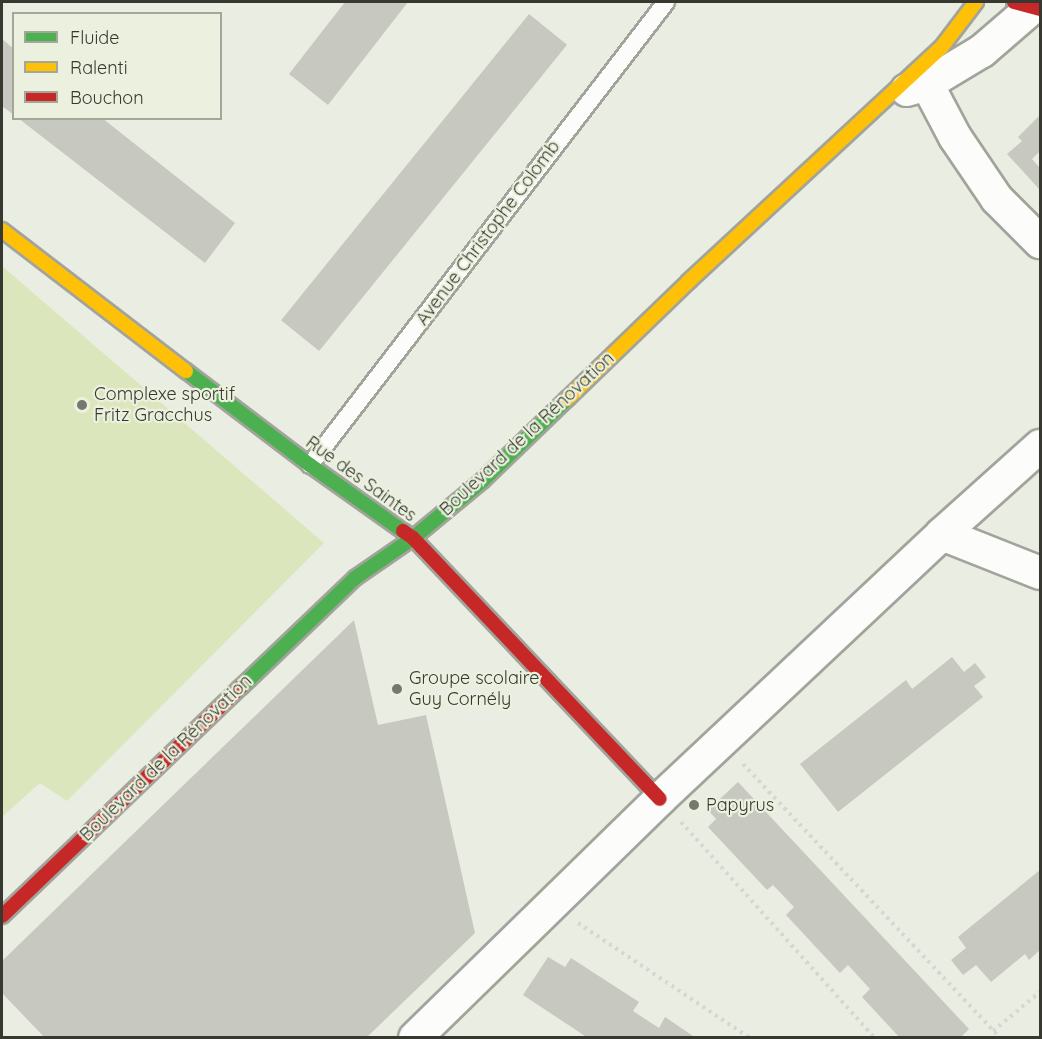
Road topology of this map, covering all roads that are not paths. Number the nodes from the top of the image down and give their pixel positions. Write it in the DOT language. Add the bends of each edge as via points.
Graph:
graph roads {
  1 [pos="666,2"];
  2 [pos="976,2"];
  3 [pos="1029,6"];
  4 [pos="927,84"];
  5 [pos="892,94"];
  6 [pos="2,230"];
  7 [pos="1041,242"];
  8 [pos="1041,446"];
  9 [pos="310,465"];
  10 [pos="942,534"];
  11 [pos="413,538"];
  12 [pos="1041,573"];
  13 [pos="660,800"];
  14 [pos="2,916"];
  15 [pos="415,1038"];
  1 -- 9 [label="lane, Avenue Christophe Colomb"];
  2 -- 5 [label="street, Boulevard de la Rénovation" via="940,48"];
  3 -- 4 [label="street, Boulevard de la Rénovation" via="982,51"];
  4 -- 5 [label="street, Boulevard de la Rénovation"];
  4 -- 7 [label="street" via="955,137 996,199"];
  5 -- 11 [label="street, Boulevard de la Rénovation" via="689,281 483,480"];
  6 -- 9 [label="street, Rue des Saintes"];
  8 -- 10 [label="street"];
  9 -- 11 [label="street, Rue des Saintes"];
  10 -- 12 [label="street"];
  10 -- 13 [label="street"];
  11 -- 13 [label="street, Rue des Saintes"];
  11 -- 14 [label="street, Boulevard de la Rénovation" via="355,578"];
  13 -- 15 [label="street"];
}
